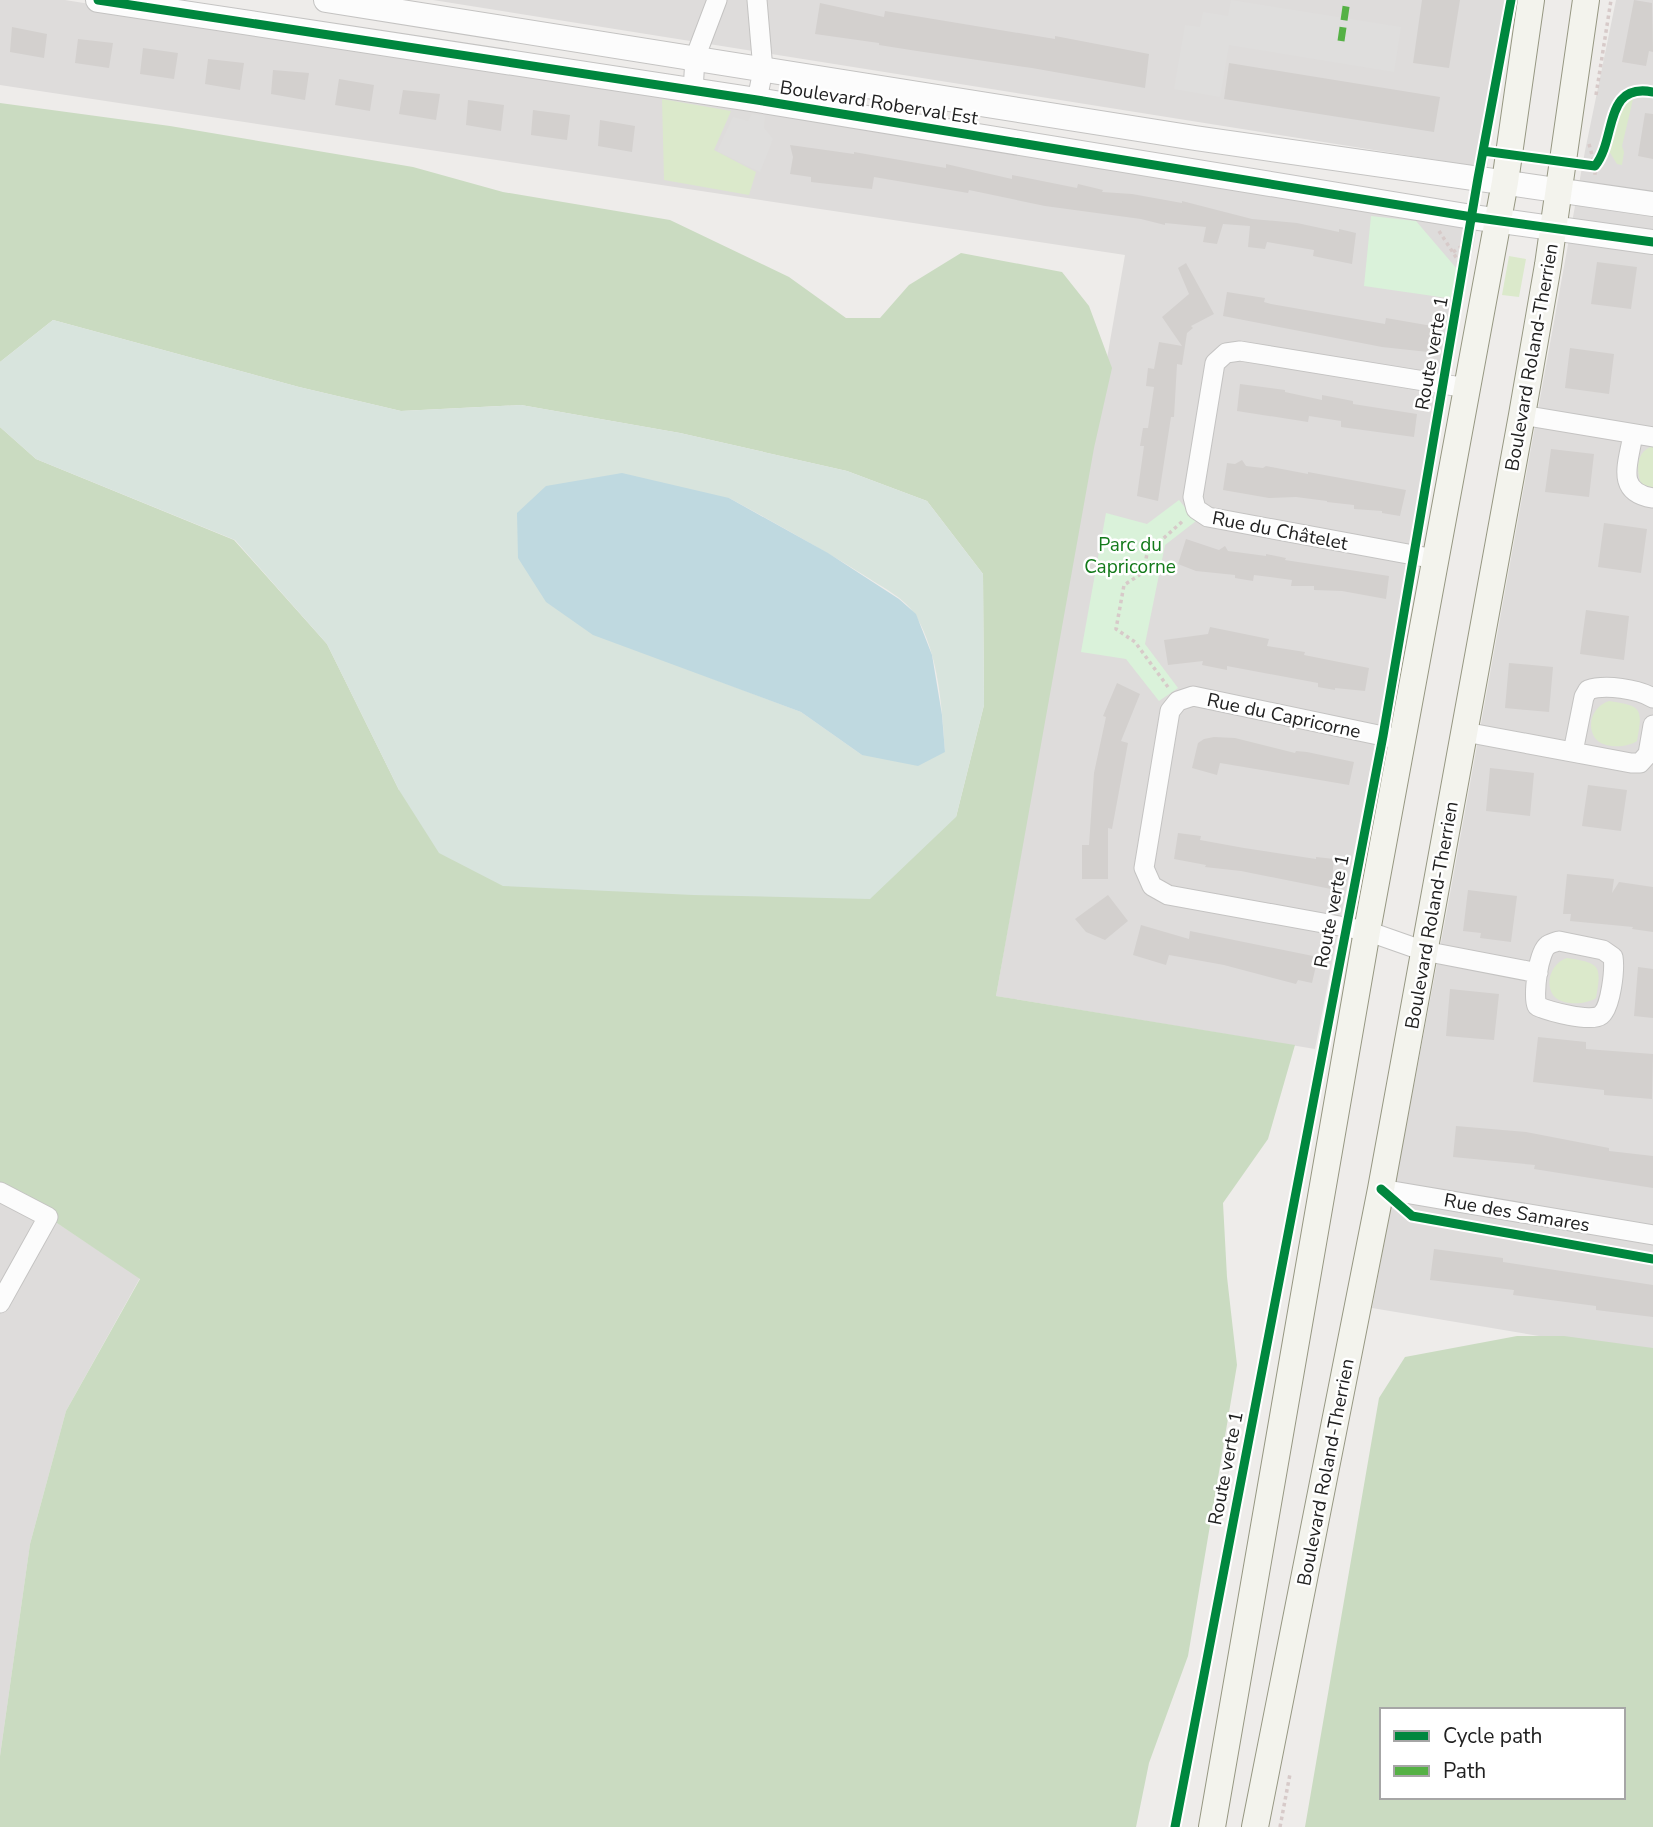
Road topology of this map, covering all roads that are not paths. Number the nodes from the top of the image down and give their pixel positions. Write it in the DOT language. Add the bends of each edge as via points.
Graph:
graph roads {
  1 [pos="98,0"];
  2 [pos="326,0"];
  3 [pos="717,0"];
  4 [pos="757,0"];
  5 [pos="1531,0"];
  6 [pos="1586,0"];
  7 [pos="695,58"];
  8 [pos="763,70"];
  9 [pos="693,91"];
  10 [pos="757,100"];
  11 [pos="1185,137"];
  12 [pos="1180,169"];
  13 [pos="1505,182"];
  14 [pos="1558,190"];
  15 [pos="1653,204"];
  16 [pos="1485,219"];
  17 [pos="1553,228"];
  18 [pos="1653,242"];
  19 [pos="1467,388"];
  20 [pos="1522,415"];
  21 [pos="1633,434"];
  22 [pos="1653,437"];
  23 [pos="1653,498"];
  24 [pos="1435,559"];
  25 [pos="1653,698"];
  26 [pos="1653,725"];
  27 [pos="1465,732"];
  28 [pos="1402,740"];
  29 [pos="1573,752"];
  30 [pos="1367,931"];
  31 [pos="1424,951"];
  32 [pos="1538,973"];
  33 [pos="1381,1189"];
  34 [pos="0,1192"];
  35 [pos="1653,1235"];
  36 [pos="0,1303"];
  37 [pos="1212,1827"];
  38 [pos="1255,1827"];
  1 -- 9 [label="street, Boulevard Roberval Est"];
  2 -- 7 [label="street, Boulevard Roberval Est"];
  3 -- 7 [label="street"];
  4 -- 8 [label="street"];
  5 -- 13 [label="main road"];
  6 -- 14 [label="main road, Boulevard Roland-Therrien"];
  7 -- 8 [label="street, Boulevard Roberval Est"];
  7 -- 9 [label="street"];
  8 -- 10 [label="street"];
  8 -- 11 [label="street, Boulevard Roberval Est"];
  9 -- 10 [label="street, Boulevard Roberval Est"];
  10 -- 12 [label="street, Boulevard Roberval Est"];
  11 -- 12 [label="street"];
  11 -- 13 [label="street, Boulevard Roberval Est"];
  12 -- 16 [label="street, Boulevard Roberval Est"];
  13 -- 14 [label="street, Boulevard Roberval Est"];
  13 -- 16 [label="main road"];
  14 -- 15 [label="street, Boulevard Roberval Est"];
  14 -- 17 [label="main road, Boulevard Roland-Therrien"];
  16 -- 17 [label="street, Boulevard Roberval Est"];
  16 -- 19 [label="main road"];
  17 -- 18 [label="street, Boulevard Roberval Est"];
  17 -- 20 [label="main road, Boulevard Roland-Therrien"];
  19 -- 24 [label="main road"];
  19 -- 24 [label="street, Rue du Châtelet" via="1240,351 1226,353 1215,363 1192,497 1196,509 1208,517"];
  20 -- 21 [label="street"];
  20 -- 27 [label="main road, Boulevard Roland-Therrien"];
  21 -- 22 [label="street"];
  21 -- 23 [label="street" via="1626,479 1631,490"];
  24 -- 28 [label="main road"];
  25 -- 29 [label="street" via="1597,687 1588,690"];
  26 -- 29 [label="street" via="1648,754 1640,763"];
  27 -- 29 [label="street"];
  27 -- 31 [label="main road, Boulevard Roland-Therrien"];
  28 -- 30 [label="main road"];
  28 -- 30 [label="street, Rue du Capricorne" via="1194,696 1178,701 1170,711 1144,868 1152,886 1168,895"];
  30 -- 31 [label="street, Rue du Capricorne"];
  30 -- 37 [label="main road"];
  31 -- 32 [label="street, Rue du Capricorne"];
  31 -- 33 [label="main road, Boulevard Roland-Therrien"];
  32 -- 32 [label="street" via="1536,1006 1591,1019 1607,1008 1615,968 1613,957 1603,950 1559,941 1548,944"];
  33 -- 35 [label="street, Rue des Samares"];
  33 -- 38 [label="main road, Boulevard Roland-Therrien"];
  34 -- 36 [label="street" via="48,1217"];
}
